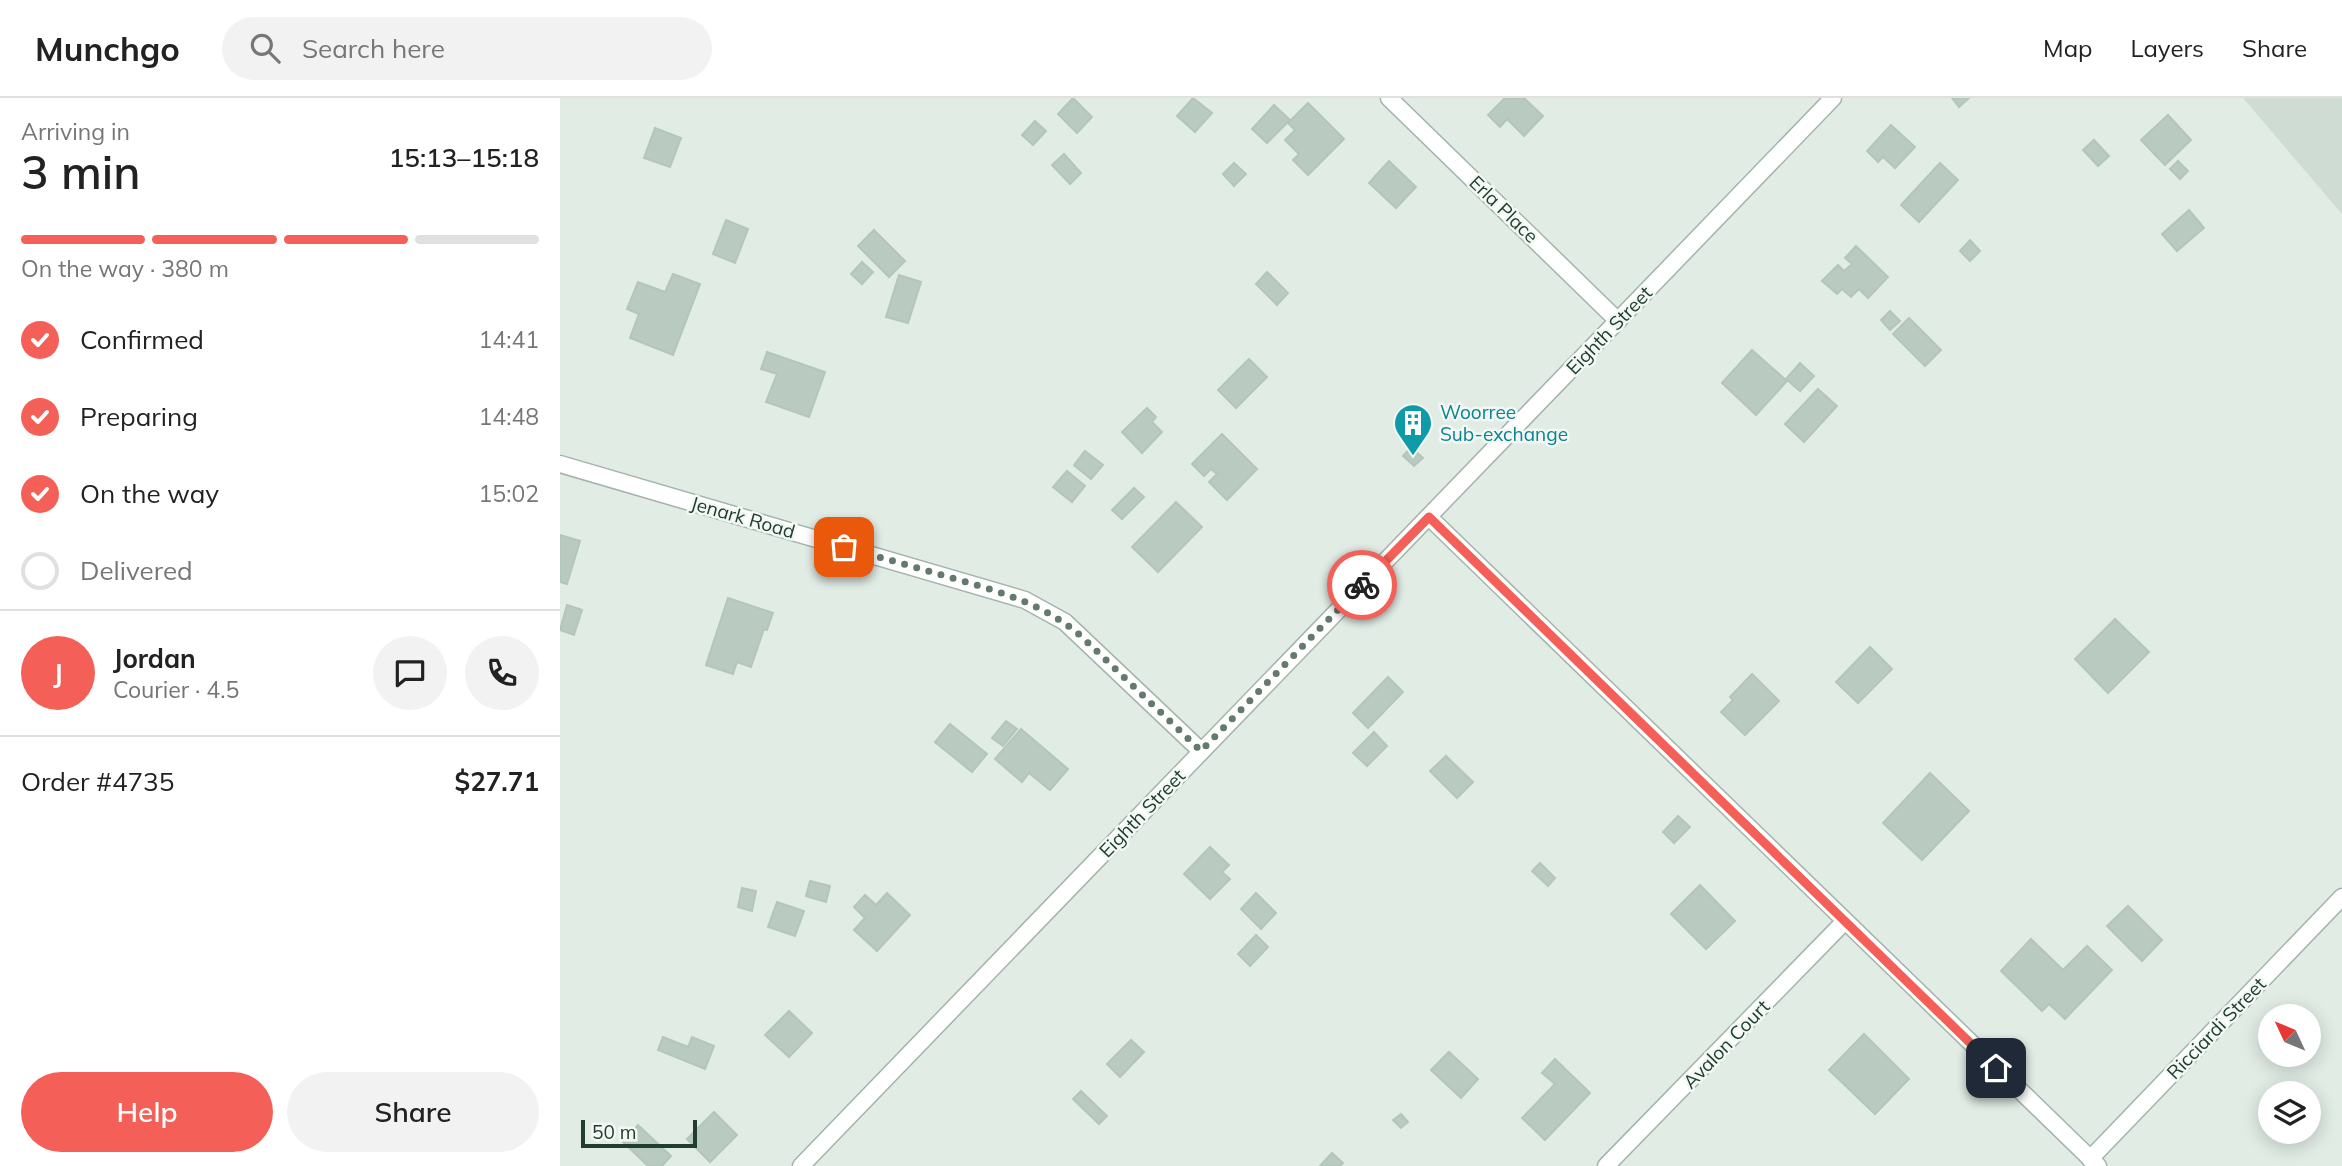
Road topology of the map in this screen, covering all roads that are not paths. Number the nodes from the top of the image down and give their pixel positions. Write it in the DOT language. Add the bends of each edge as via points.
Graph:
graph roads {
  1 [pos="1390,98"];
  2 [pos="1833,98"];
  3 [pos="1618,321"];
  4 [pos="560,464"];
  5 [pos="1429,517"];
  6 [pos="1201,751"];
  7 [pos="2342,897"];
  8 [pos="1845,921"];
  9 [pos="2094,1163"];
  10 [pos="801,1166"];
  11 [pos="1606,1166"];
  1 -- 3 [label="street, Erla Place"];
  2 -- 3 [label="street, Eighth Street"];
  3 -- 5 [label="street, Eighth Street"];
  4 -- 6 [label="street, Jenark Road" via="1025,600 1065,622"];
  5 -- 6 [label="street, Eighth Street"];
  5 -- 8 [label="street"];
  6 -- 10 [label="street, Eighth Street"];
  7 -- 9 [label="street, Ricciardi Street"];
  8 -- 9 [label="street"];
  8 -- 11 [label="street, Avalon Court"];
}
